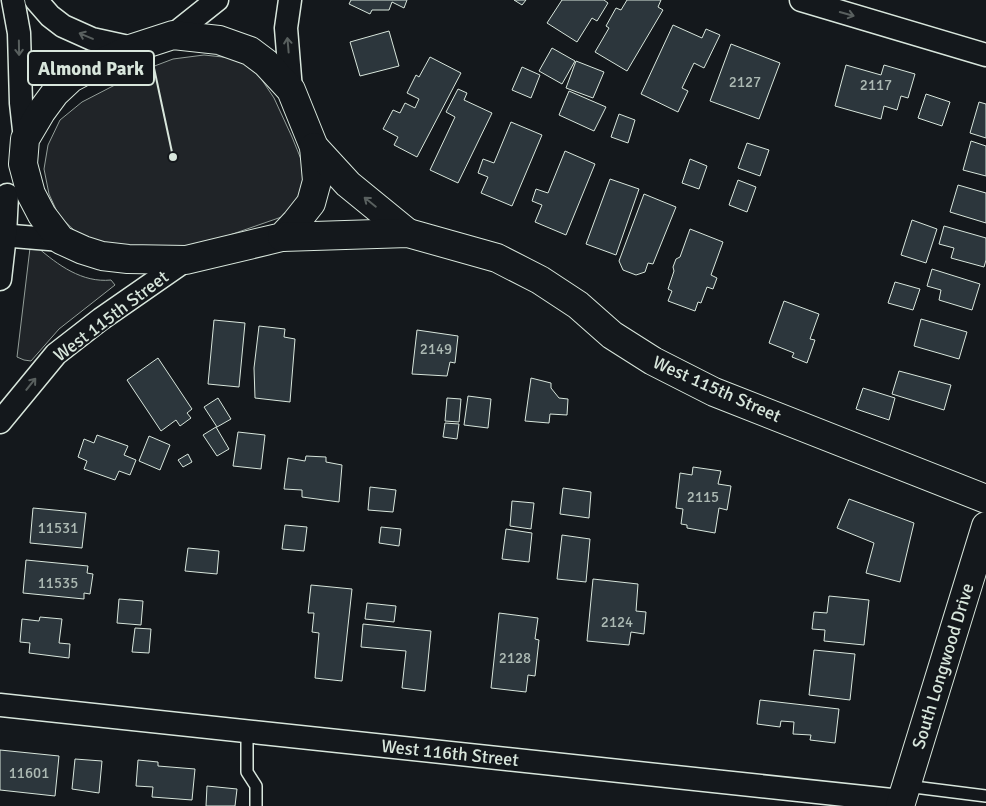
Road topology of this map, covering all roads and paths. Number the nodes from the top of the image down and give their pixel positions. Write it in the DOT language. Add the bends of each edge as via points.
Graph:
graph roads {
  1 [pos="13,0"];
  2 [pos="36,0"];
  3 [pos="217,0"];
  4 [pos="290,0"];
  5 [pos="800,0"];
  6 [pos="173,36"];
  7 [pos="133,48"];
  8 [pos="986,55"];
  9 [pos="291,90"];
  10 [pos="314,147"];
  11 [pos="24,152"];
  12 [pos="4,200"];
  13 [pos="408,233"];
  14 [pos="3,235"];
  15 [pos="282,237"];
  16 [pos="61,240"];
  17 [pos="186,260"];
  18 [pos="0,279"];
  19 [pos="0,422"];
  20 [pos="986,499"];
  21 [pos="986,526"];
  22 [pos="0,705"];
  23 [pos="247,731"];
  24 [pos="986,796"];
  25 [pos="902,798"];
  26 [pos="256,806"];
  1 -- 11 [label="street, one-way" via="19,33"];
  7 -- 2 [label="street, one-way" via="92,39 63,26"];
  3 -- 6 [label="street"];
  9 -- 4 [label="street, one-way" via="286,28"];
  5 -- 8 [label="street, one-way"];
  6 -- 7 [label="street"];
  6 -- 9 [label="street" via="219,40 250,51"];
  7 -- 11 [label="street" via="71,78 54,93 40,112"];
  9 -- 10 [label="street"];
  13 -- 10 [label="street, West 115th Street, one-way" via="348,184"];
  10 -- 15 [label="street" via="317,182 311,202"];
  11 -- 12 [label="street"];
  11 -- 16 [label="street" via="30,194"];
  12 -- 14 [label="street"];
  13 -- 15 [label="street, West 115th Street"];
  13 -- 20 [label="street, West 115th Street" via="497,258 540,280 578,305 612,335 653,361 714,392"];
  14 -- 16 [label="street"];
  14 -- 18 [label="street"];
  15 -- 17 [label="street, West 115th Street"];
  16 -- 17 [label="street, West 115th Street" via="102,256"];
  19 -- 17 [label="street, West 115th Street, one-way" via="56,354"];
  21 -- 25 [label="street, South Longwood Drive"];
  22 -- 23 [label="street, West 116th Street"];
  23 -- 25 [label="street, West 116th Street"];
  23 -- 26 [label="lane" via="247,772 256,786"];
  24 -- 25 [label="lane"];
}
